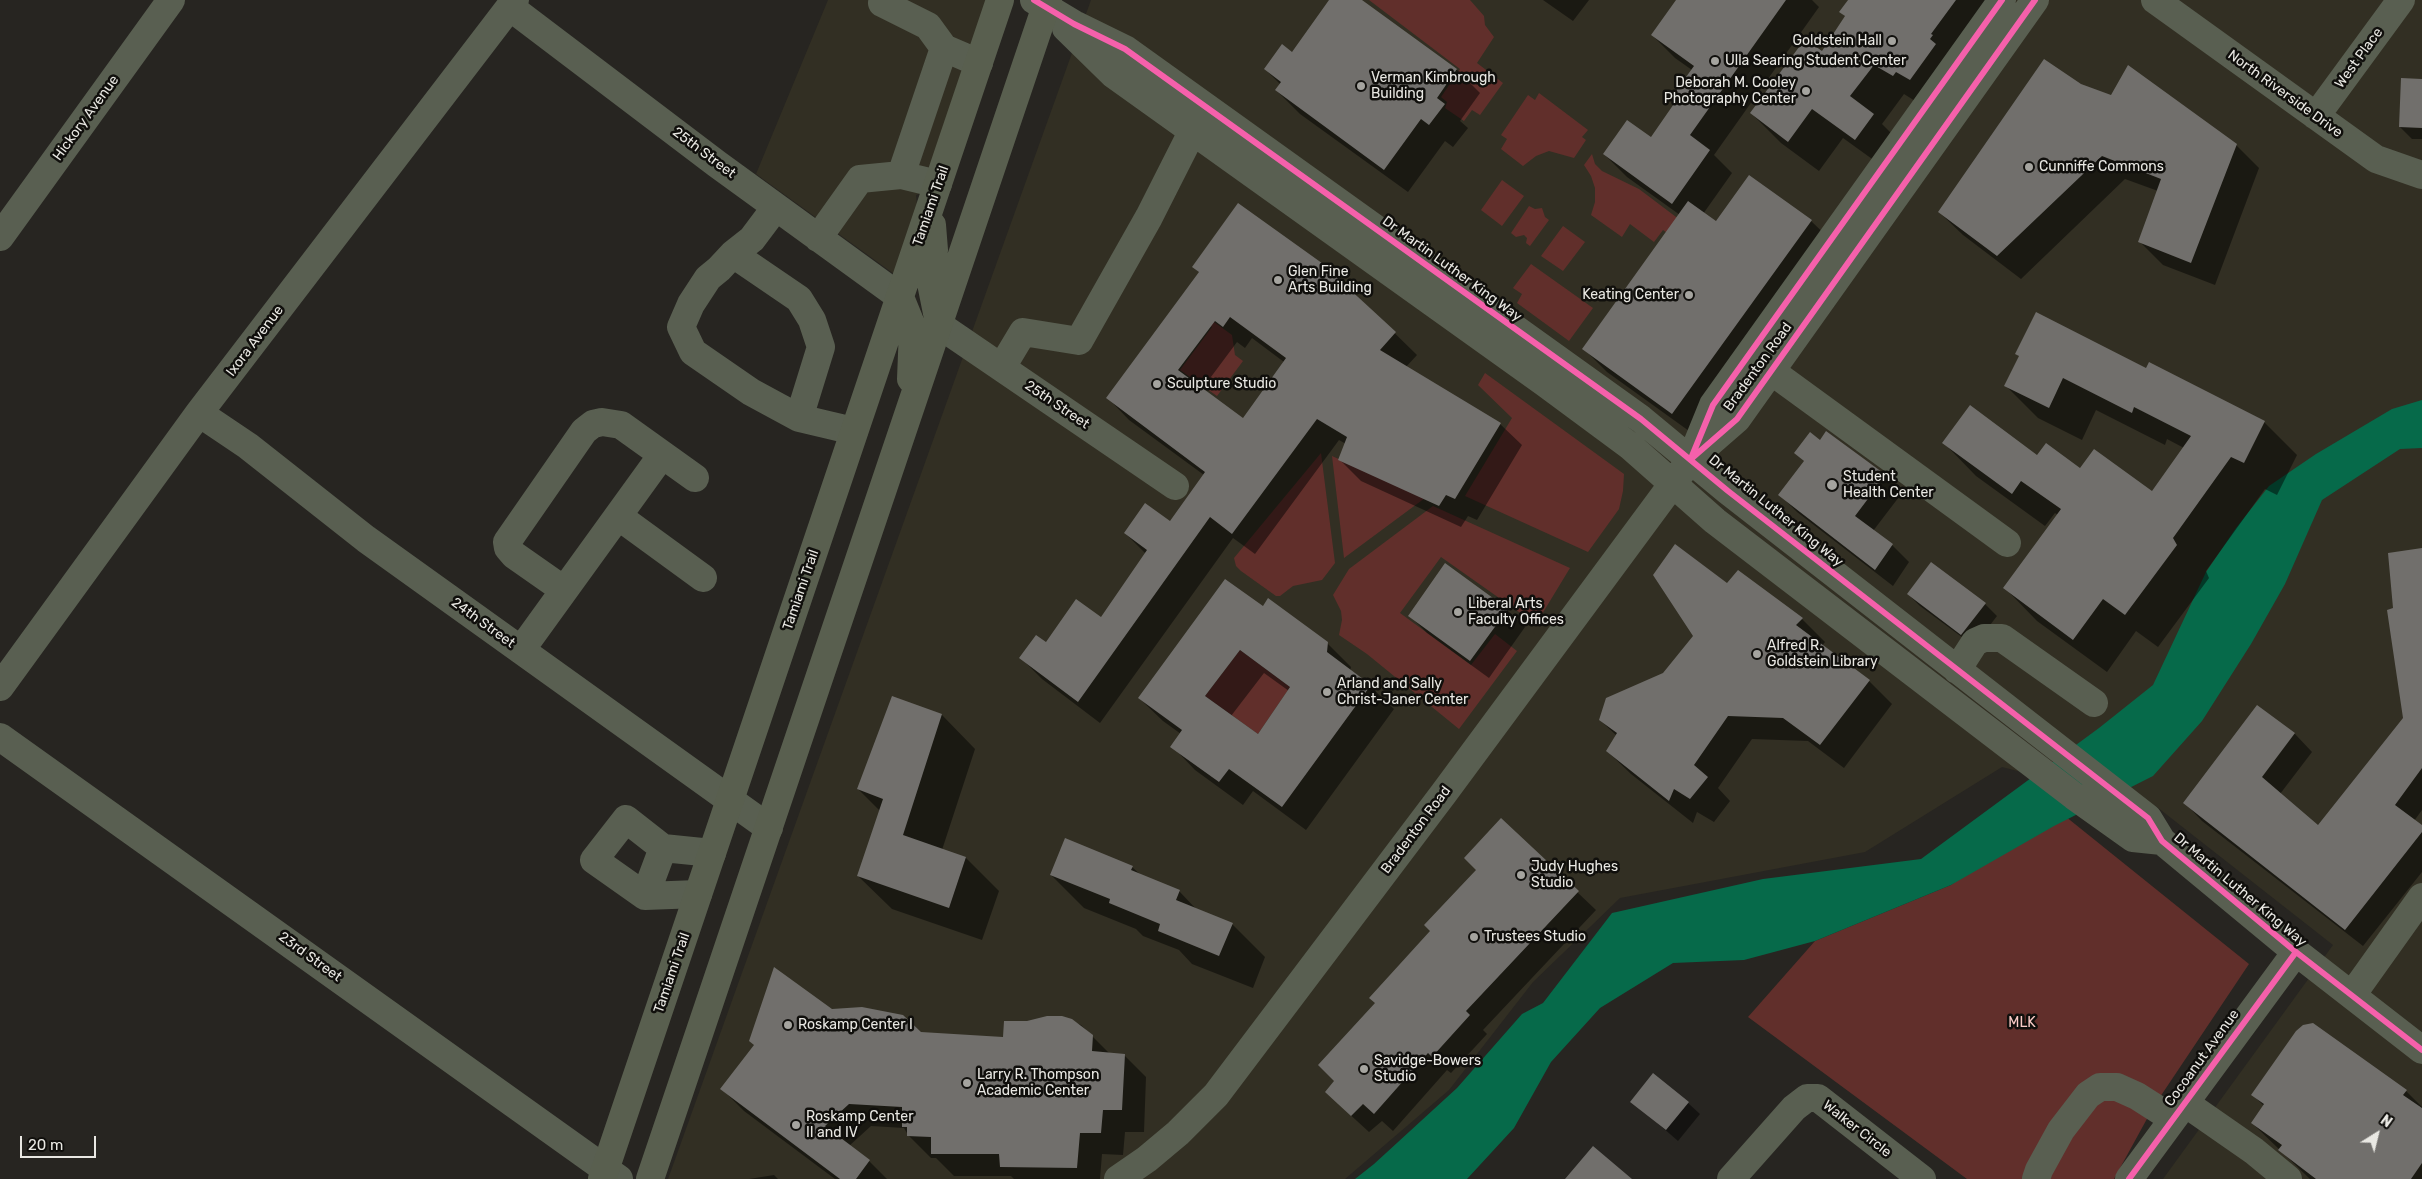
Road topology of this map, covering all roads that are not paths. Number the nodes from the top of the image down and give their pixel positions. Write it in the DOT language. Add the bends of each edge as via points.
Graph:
graph roads {
  1 [pos="171,0"];
  2 [pos="884,0"];
  3 [pos="1000,0"];
  4 [pos="2002,0"];
  5 [pos="2035,0"];
  6 [pos="2155,0"];
  7 [pos="2401,0"];
  8 [pos="1042,3"];
  9 [pos="513,4"];
  10 [pos="944,48"];
  11 [pos="979,63"];
  12 [pos="2316,116"];
  13 [pos="1192,132"];
  14 [pos="2422,175"];
  15 [pos="901,176"];
  16 [pos="934,195"];
  17 [pos="776,207"];
  18 [pos="0,237"];
  19 [pos="818,238"];
  20 [pos="726,262"];
  21 [pos="900,297"];
  22 [pos="939,325"];
  23 [pos="1002,367"];
  24 [pos="1771,371"];
  25 [pos="910,408"];
  26 [pos="200,413"];
  27 [pos="789,414"];
  28 [pos="854,432"];
  29 [pos="662,455"];
  30 [pos="1691,459"];
  31 [pos="694,478"];
  32 [pos="1674,482"];
  33 [pos="1175,486"];
  34 [pos="618,516"];
  35 [pos="2007,543"];
  36 [pos="703,578"];
  37 [pos="564,590"];
  38 [pos="521,650"];
  39 [pos="1957,670"];
  40 [pos="0,687"];
  41 [pos="2094,703"];
  42 [pos="0,736"];
  43 [pos="730,800"];
  44 [pos="769,828"];
  45 [pos="2140,828"];
  46 [pos="663,848"];
  47 [pos="712,853"];
  48 [pos="698,894"];
  49 [pos="646,896"];
  50 [pos="2422,897"];
  51 [pos="2296,952"];
  52 [pos="2352,995"];
  53 [pos="2422,1050"];
  54 [pos="2179,1111"];
  55 [pos="609,1176"];
  56 [pos="650,1179"];
  57 [pos="1118,1179"];
  58 [pos="1731,1179"];
  59 [pos="1922,1179"];
  60 [pos="2036,1179"];
  61 [pos="2129,1179"];
  62 [pos="2288,1179"];
  1 -- 18 [label="street, Hickory Avenue"];
  2 -- 10 [label="street" via="882,3 928,26"];
  3 -- 11 [label="main road, Tamiami Trail"];
  4 -- 30 [label="street, Bradenton Road" via="1712,405"];
  5 -- 24 [label="street, Bradenton Road"];
  6 -- 12 [label="street, North Riverside Drive"];
  7 -- 12 [label="street, West Place"];
  8 -- 13 [label="street, Dr Martin Luther King Way" via="1113,74"];
  8 -- 22 [label="main road"];
  8 -- 30 [label="street, Dr Martin Luther King Way" via="1125,49 1641,419"];
  9 -- 17 [label="street, 25th Street"];
  9 -- 26 [label="street, Ixora Avenue"];
  10 -- 11 [label="street"];
  10 -- 15 [label="street"];
  11 -- 16 [label="main road, Tamiami Trail"];
  12 -- 14 [label="street, North Riverside Drive" via="2376,159"];
  13 -- 23 [label="street" via="1079,341 1023,332"];
  13 -- 32 [label="street, Dr Martin Luther King Way" via="1545,383"];
  15 -- 16 [label="street"];
  15 -- 19 [label="street" via="860,179"];
  16 -- 21 [label="main road, Tamiami Trail"];
  16 -- 22 [label="main road" via="934,250 930,278"];
  17 -- 19 [label="street, 25th Street"];
  17 -- 20 [label="street" via="752,239"];
  19 -- 21 [label="street, 25th Street"];
  20 -- 27 [label="street" via="799,299 812,320 821,347"];
  20 -- 27 [label="street" via="708,278 691,304 682,327 686,341 693,352"];
  21 -- 25 [label="main road" via="913,329"];
  21 -- 28 [label="main road, Tamiami Trail"];
  22 -- 23 [label="street, 25th Street"];
  22 -- 25 [label="main road"];
  23 -- 33 [label="street, 25th Street"];
  24 -- 30 [label="street, Bradenton Road" via="1737,419"];
  24 -- 35 [label="street"];
  25 -- 44 [label="main road"];
  26 -- 38 [label="street, 24th Street" via="248,446 366,539"];
  26 -- 40 [label="street, Ixora Avenue"];
  27 -- 28 [label="street"];
  28 -- 43 [label="main road, Tamiami Trail"];
  29 -- 31 [label="street"];
  29 -- 34 [label="street"];
  29 -- 37 [label="street" via="622,424 611,422 593,424 577,440 507,542 514,555"];
  30 -- 32 [label="street, Bradenton Road"];
  30 -- 39 [label="street, Dr Martin Luther King Way"];
  32 -- 45 [label="street, Dr Martin Luther King Way" via="1715,521 2074,796"];
  32 -- 57 [label="street, Bradenton Road" via="1216,1095 1178,1134"];
  34 -- 36 [label="street"];
  34 -- 37 [label="street"];
  37 -- 38 [label="street"];
  38 -- 43 [label="street, 24th Street"];
  39 -- 41 [label="street" via="1974,642 1984,638 2002,638"];
  39 -- 45 [label="street, Dr Martin Luther King Way"];
  42 -- 55 [label="street, 23rd Street"];
  43 -- 44 [label="street, 24th Street"];
  43 -- 47 [label="main road, Tamiami Trail"];
  44 -- 56 [label="main road"];
  45 -- 51 [label="street, Dr Martin Luther King Way" via="2162,842"];
  46 -- 47 [label="street"];
  46 -- 49 [label="street"];
  46 -- 49 [label="street" via="626,819 594,860"];
  47 -- 48 [label="main road, Tamiami Trail"];
  48 -- 49 [label="street"];
  48 -- 55 [label="main road, Tamiami Trail"];
  50 -- 52 [label="street"];
  51 -- 52 [label="street, Dr Martin Luther King Way"];
  51 -- 54 [label="street, Cocoanut Avenue"];
  52 -- 53 [label="street, Dr Martin Luther King Way"];
  54 -- 60 [label="street" via="2117,1087 2100,1087 2088,1095 2060,1130"];
  54 -- 61 [label="street, Cocoanut Avenue"];
  54 -- 62 [label="street" via="2254,1151"];
  58 -- 59 [label="street, Walker Circle" via="1774,1128 1807,1098 1818,1098 1830,1106"];
}
